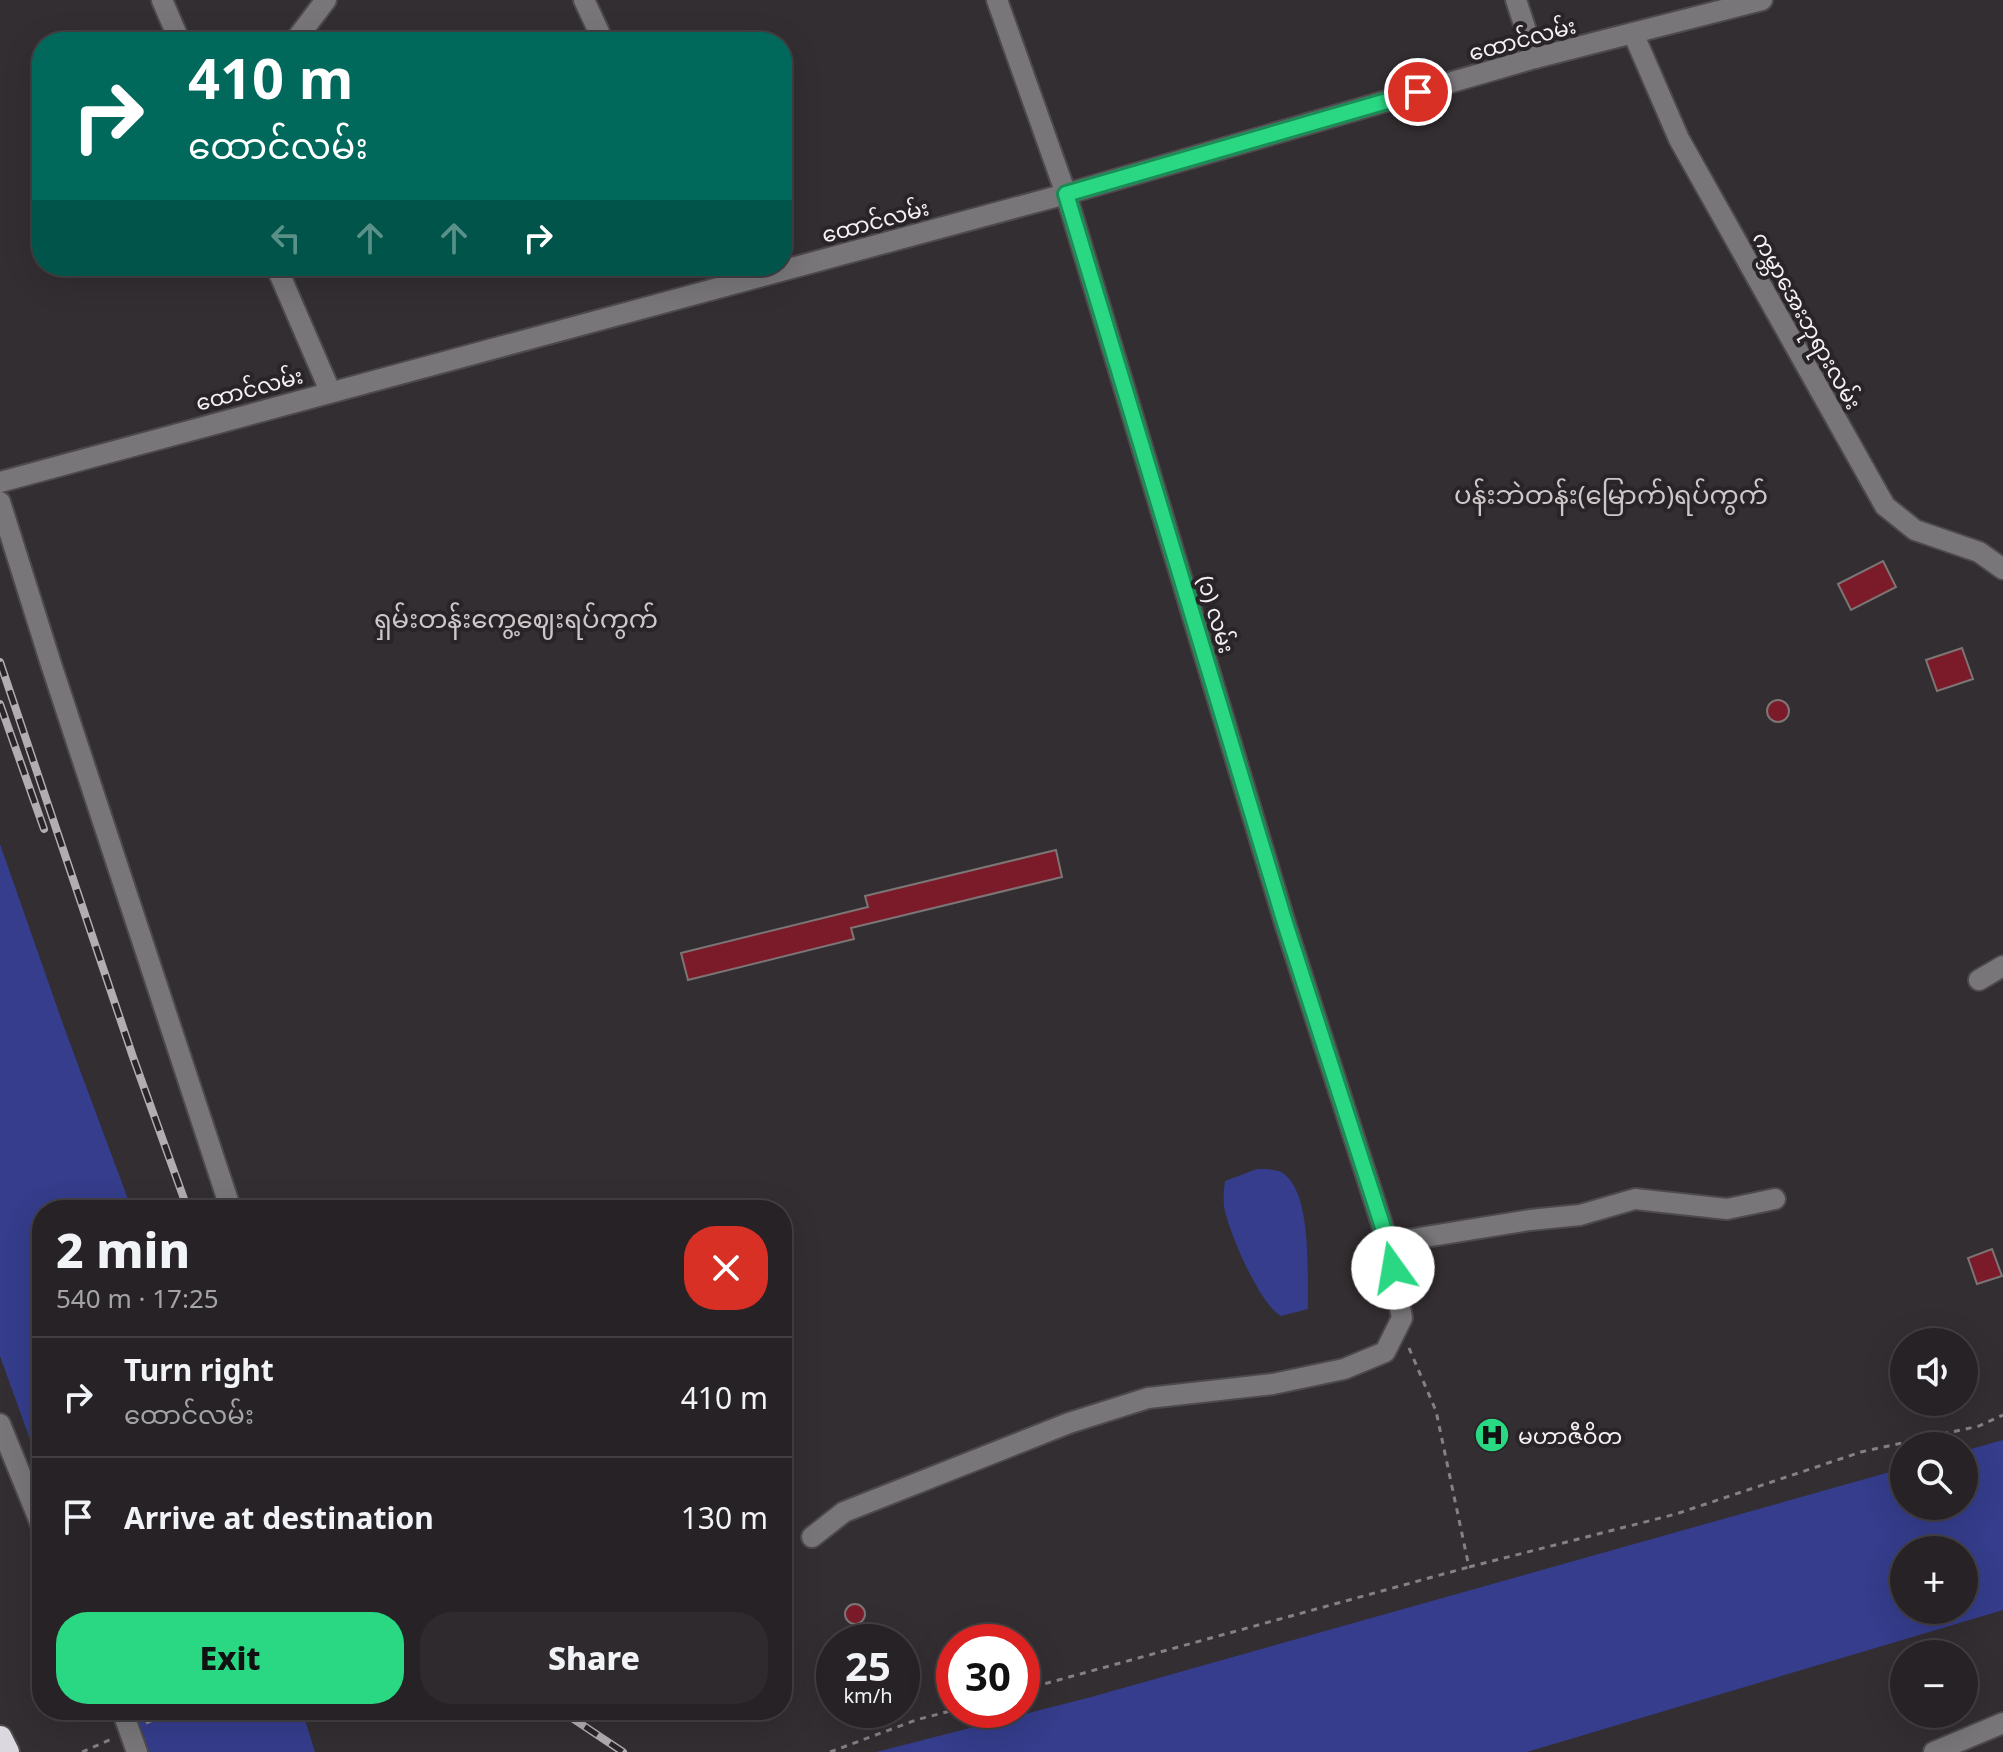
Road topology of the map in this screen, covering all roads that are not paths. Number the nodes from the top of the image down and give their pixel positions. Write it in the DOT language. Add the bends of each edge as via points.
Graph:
graph roads {
  1 [pos="162,0"];
  2 [pos="326,0"];
  3 [pos="584,0"];
  4 [pos="997,0"];
  5 [pos="1516,0"];
  6 [pos="1762,0"];
  7 [pos="176,32"];
  8 [pos="302,32"];
  9 [pos="599,32"];
  10 [pos="1633,33"];
  11 [pos="1535,58"];
  12 [pos="1066,194"];
  13 [pos="792,267"];
  14 [pos="280,276"];
  15 [pos="760,276"];
  16 [pos="330,391"];
  17 [pos="0,482"];
  18 [pos="0,502"];
  19 [pos="2003,569"];
  20 [pos="2003,966"];
  21 [pos="1979,980"];
  22 [pos="1775,1199"];
  23 [pos="228,1200"];
  24 [pos="1388,1243"];
  25 [pos="0,1424"];
  26 [pos="32,1504"];
  27 [pos="812,1537"];
  28 [pos="126,1720"];
  29 [pos="2003,1723"];
  30 [pos="0,1738"];
  31 [pos="7,1752"];
  32 [pos="137,1752"];
  33 [pos="1934,1752"];
  1 -- 7 [label="street"];
  2 -- 8 [label="street"];
  3 -- 9 [label="street"];
  4 -- 12 [label="street, (၁) လမ်း"];
  5 -- 11 [label="street"];
  6 -- 10 [label="street, ထောင်လမ်း"];
  10 -- 11 [label="street, ထောင်လမ်း"];
  10 -- 19 [label="street, ကမ္ဘာအေးဘုရားလမ်း" via="1679,139 1885,506 1915,530 1979,552"];
  11 -- 12 [label="street, ထောင်လမ်း"];
  12 -- 13 [label="street, ထောင်လမ်း"];
  12 -- 24 [label="street, (၁) လမ်း" via="1285,923"];
  14 -- 16 [label="street"];
  15 -- 16 [label="street, ထောင်လမ်း"];
  16 -- 17 [label="street, ထောင်လမ်း"];
  18 -- 23 [label="street"];
  20 -- 21 [label="street"];
  22 -- 24 [label="street" via="1727,1209 1635,1199 1580,1215"];
  24 -- 27 [label="street, (၁) လမ်း" via="1402,1318 1385,1352 1344,1369 1273,1384 1148,1398 1069,1423 844,1512"];
  25 -- 26 [label="street"];
  28 -- 32 [label="street"];
  29 -- 33 [label="street"];
  30 -- 31 [label="highway"];
}
